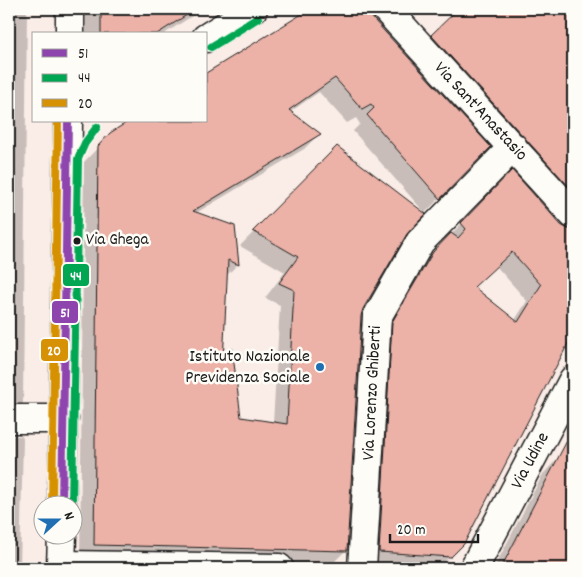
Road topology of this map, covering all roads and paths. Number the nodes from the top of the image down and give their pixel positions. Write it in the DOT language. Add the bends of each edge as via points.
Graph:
graph roads {
  1 [pos="70,9"];
  2 [pos="253,9"];
  3 [pos="386,9"];
  4 [pos="70,32"];
  5 [pos="208,37"];
  6 [pos="68,122"];
  7 [pos="88,122"];
  8 [pos="512,147"];
  9 [pos="68,157"];
  10 [pos="573,214"];
  11 [pos="573,380"];
  12 [pos="9,418"];
  13 [pos="64,419"];
  14 [pos="62,494"];
  15 [pos="62,544"];
  16 [pos="62,566"];
  17 [pos="279,568"];
  18 [pos="362,568"];
  19 [pos="474,568"];
  1 -- 4 [label="main road"];
  2 -- 5 [label="main road"];
  3 -- 8 [label="main road, Via Sant'Anastasio"];
  6 -- 9 [label="main road"];
  7 -- 9 [label="main road" via="76,138"];
  8 -- 10 [label="main road, Via Sant'Anastasio"];
  8 -- 18 [label="main road, Via Lorenzo Ghiberti" via="420,242 377,317"];
  9 -- 13 [label="main road"];
  11 -- 19 [label="main road, Via Udine"];
  12 -- 13 [label="main road"];
  13 -- 14 [label="main road"];
  15 -- 16 [label="main road"];
  16 -- 17 [label="main road"];
}
